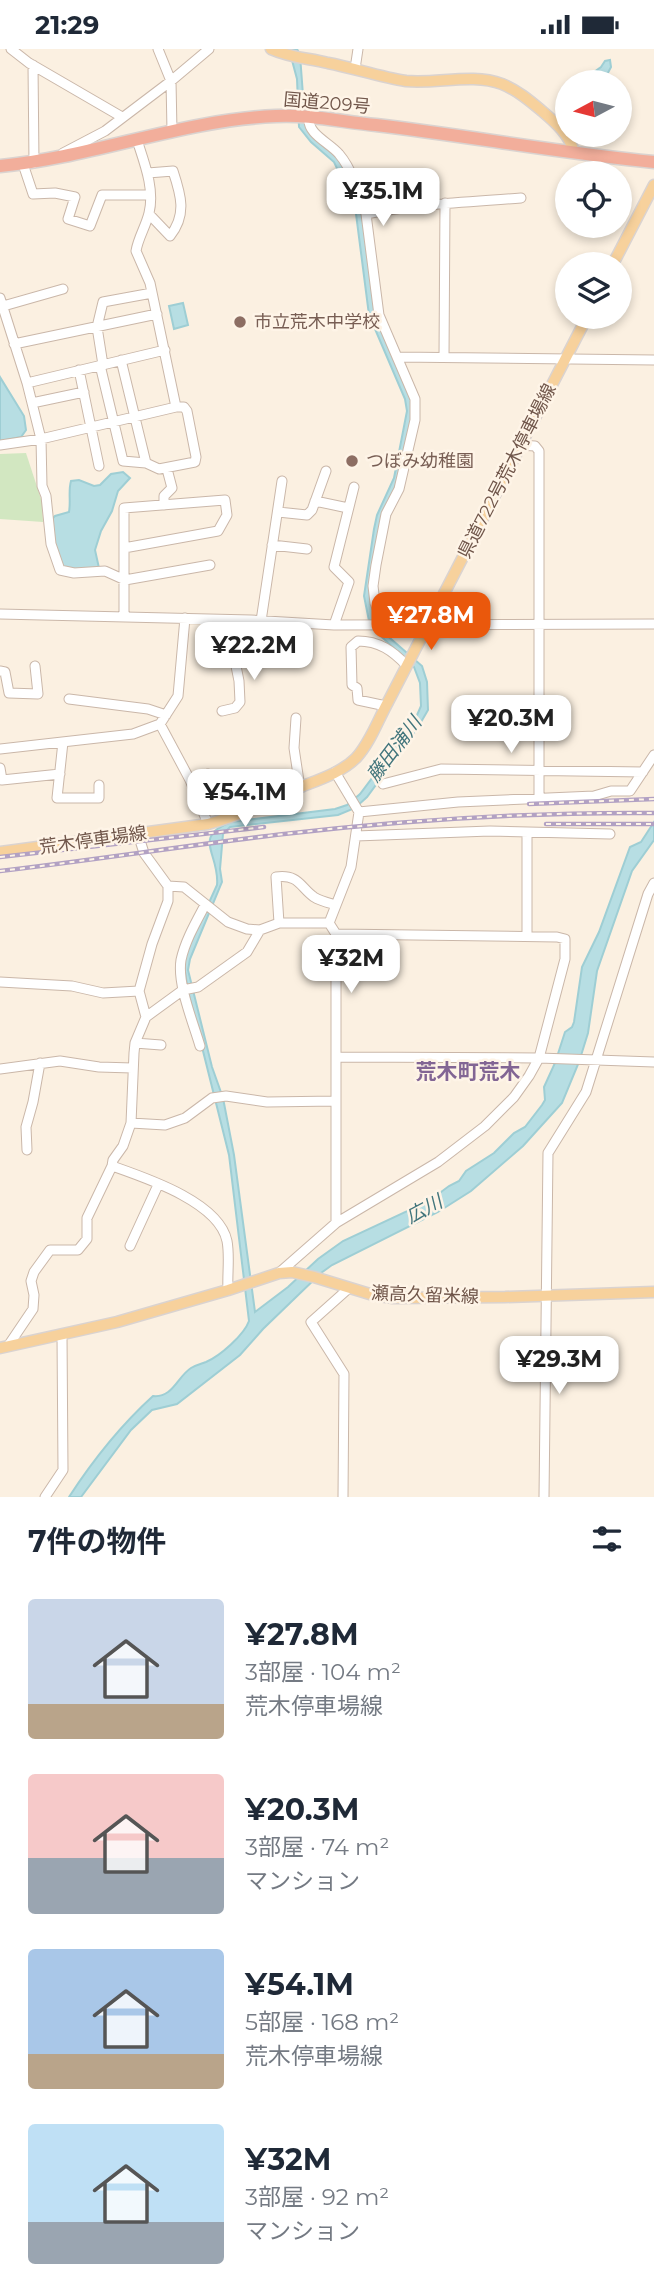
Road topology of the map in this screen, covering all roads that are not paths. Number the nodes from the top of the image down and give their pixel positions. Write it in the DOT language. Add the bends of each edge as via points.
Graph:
graph roads {
  1 [pos="11,49"];
  2 [pos="158,49"];
  3 [pos="209,49"];
  4 [pos="271,49"];
  5 [pos="358,49"];
  6 [pos="33,65"];
  7 [pos="355,69"];
  8 [pos="171,81"];
  9 [pos="122,117"];
  10 [pos="304,117"];
  11 [pos="172,131"];
  12 [pos="137,140"];
  13 [pos="575,152"];
  14 [pos="49,161"];
  15 [pos="654,162"];
  16 [pos="29,163"];
  17 [pos="0,166"];
  18 [pos="148,173"];
  19 [pos="654,185"];
  20 [pos="149,195"];
  21 [pos="521,198"];
  22 [pos="445,203"];
  23 [pos="149,214"];
  24 [pos="366,214"];
  25 [pos="619,252"];
  26 [pos="63,289"];
  27 [pos="152,293"];
  28 [pos="1,304"];
  29 [pos="157,314"];
  30 [pos="97,327"];
  31 [pos="581,329"];
  32 [pos="14,344"];
  33 [pos="164,350"];
  34 [pos="397,357"];
  35 [pos="444,357"];
  36 [pos="565,359"];
  37 [pos="654,359"];
  38 [pos="121,360"];
  39 [pos="102,365"];
  40 [pos="79,370"];
  41 [pos="27,383"];
  42 [pos="84,392"];
  43 [pos="32,404"];
  44 [pos="176,407"];
  45 [pos="135,417"];
  46 [pos="114,422"];
  47 [pos="92,427"];
  48 [pos="41,439"];
  49 [pos="0,445"];
  50 [pos="519,446"];
  51 [pos="146,463"];
  52 [pos="99,466"];
  53 [pos="167,469"];
  54 [pos="326,471"];
  55 [pos="282,481"];
  56 [pos="354,487"];
  57 [pos="315,501"];
  58 [pos="164,505"];
  59 [pos="348,508"];
  60 [pos="278,512"];
  61 [pos="272,545"];
  62 [pos="124,548"];
  63 [pos="307,549"];
  64 [pos="210,565"];
  65 [pos="125,580"];
  66 [pos="0,614"];
  67 [pos="124,616"];
  68 [pos="185,618"];
  69 [pos="256,620"];
  70 [pos="346,624"];
  71 [pos="383,624"];
  72 [pos="654,624"];
  73 [pos="334,625"];
  74 [pos="428,625"];
  75 [pos="540,625"];
  76 [pos="358,641"];
  77 [pos="406,665"];
  78 [pos="35,666"];
  79 [pos="0,671"];
  80 [pos="69,699"];
  81 [pos="386,706"];
  82 [pos="222,712"];
  83 [pos="166,715"];
  84 [pos="296,718"];
  85 [pos="160,724"];
  86 [pos="63,742"];
  87 [pos="0,749"];
  88 [pos="654,755"];
  89 [pos="0,768"];
  90 [pos="539,771"];
  91 [pos="335,772"];
  92 [pos="643,772"];
  93 [pos="60,774"];
  94 [pos="208,774"];
  95 [pos="383,784"];
  96 [pos="99,785"];
  97 [pos="300,787"];
  98 [pos="539,797"];
  99 [pos="256,807"];
  100 [pos="359,812"];
  101 [pos="208,824"];
  102 [pos="527,832"];
  103 [pos="138,834"];
  104 [pos="610,834"];
  105 [pos="356,836"];
  106 [pos="0,852"];
  107 [pos="654,883"];
  108 [pos="168,885"];
  109 [pos="205,905"];
  110 [pos="336,905"];
  111 [pos="279,923"];
  112 [pos="329,923"];
  113 [pos="260,930"];
  114 [pos="336,934"];
  115 [pos="527,936"];
  116 [pos="0,982"];
  117 [pos="139,991"];
  118 [pos="184,991"];
  119 [pos="146,1017"];
  120 [pos="135,1043"];
  121 [pos="161,1045"];
  122 [pos="200,1045"];
  123 [pos="337,1057"];
  124 [pos="542,1058"];
  125 [pos="593,1060"];
  126 [pos="654,1062"];
  127 [pos="40,1063"];
  128 [pos="132,1068"];
  129 [pos="0,1069"];
  130 [pos="335,1101"];
  131 [pos="131,1123"];
  132 [pos="27,1150"];
  133 [pos="112,1166"];
  134 [pos="158,1185"];
  135 [pos="336,1223"];
  136 [pos="131,1247"];
  137 [pos="279,1273"];
  138 [pos="344,1288"];
  139 [pos="228,1290"];
  140 [pos="654,1292"];
  141 [pos="545,1296"];
  142 [pos="62,1335"];
  143 [pos="4,1347"];
  144 [pos="45,1497"];
  145 [pos="343,1497"];
  146 [pos="544,1497"];
  1 -- 6 [label="street"];
  2 -- 8 [label="street"];
  3 -- 8 [label="street"];
  4 -- 7 [label="main road"];
  5 -- 7 [label="street"];
  6 -- 9 [label="street"];
  6 -- 16 [label="street"];
  7 -- 13 [label="main road" via="413,81 500,83 557,123"];
  8 -- 9 [label="street"];
  8 -- 11 [label="street"];
  9 -- 14 [label="street"];
  10 -- 11 [label="highway, 国道209号" via="243,118"];
  10 -- 13 [label="highway, 国道209号"];
  10 -- 24 [label="street" via="312,131 340,155"];
  11 -- 12 [label="highway, 国道209号"];
  12 -- 14 [label="highway, 国道209号"];
  12 -- 18 [label="street"];
  13 -- 15 [label="highway, 国道209号"];
  14 -- 16 [label="highway, 国道209号"];
  16 -- 17 [label="highway, 国道209号"];
  16 -- 20 [label="street" via="33,194 75,197 68,219 90,226 102,195"];
  18 -- 20 [label="street"];
  18 -- 23 [label="street" via="173,171 182,213 170,236"];
  19 -- 25 [label="main road"];
  20 -- 23 [label="street"];
  21 -- 22 [label="street"];
  22 -- 24 [label="street"];
  22 -- 35 [label="street"];
  23 -- 27 [label="street" via="136,251"];
  24 -- 34 [label="street" via="379,315"];
  26 -- 28 [label="street"];
  27 -- 29 [label="street"];
  27 -- 30 [label="street" via="103,302"];
  28 -- 32 [label="street"];
  29 -- 30 [label="street"];
  29 -- 33 [label="street"];
  30 -- 32 [label="street"];
  30 -- 39 [label="street"];
  31 -- 36 [label="main road, 県道722号荒木停車場線"];
  32 -- 41 [label="street"];
  33 -- 38 [label="street"];
  33 -- 44 [label="street"];
  34 -- 35 [label="street"];
  34 -- 71 [label="street" via="416,408 399,489 386,514 376,565 375,603"];
  35 -- 36 [label="street"];
  36 -- 37 [label="street"];
  36 -- 50 [label="main road, 県道722号荒木停車場線"];
  38 -- 39 [label="street"];
  38 -- 45 [label="street"];
  39 -- 40 [label="street"];
  39 -- 46 [label="street"];
  40 -- 41 [label="street"];
  40 -- 42 [label="street"];
  41 -- 43 [label="street"];
  42 -- 43 [label="street"];
  42 -- 47 [label="street"];
  43 -- 48 [label="street"];
  44 -- 45 [label="street"];
  44 -- 53 [label="street" via="187,411 196,457 195,462"];
  45 -- 46 [label="street"];
  45 -- 51 [label="street"];
  46 -- 47 [label="street"];
  46 -- 51 [label="street" via="123,461"];
  47 -- 48 [label="street"];
  47 -- 52 [label="street"];
  48 -- 49 [label="street"];
  48 -- 65 [label="street" via="42,486 60,570 105,571"];
  50 -- 74 [label="main road, 県道722号荒木停車場線"];
  50 -- 75 [label="street" via="535,446 539,451"];
  51 -- 53 [label="street"];
  53 -- 58 [label="street" via="172,488 163,496"];
  54 -- 57 [label="street"];
  55 -- 60 [label="street"];
  56 -- 59 [label="street"];
  57 -- 59 [label="street"];
  57 -- 60 [label="street" via="307,515"];
  58 -- 62 [label="street" via="124,508"];
  58 -- 62 [label="street" via="225,500 227,515 218,531"];
  59 -- 73 [label="street" via="334,567 349,582"];
  60 -- 61 [label="street"];
  61 -- 63 [label="street"];
  61 -- 69 [label="street"];
  62 -- 65 [label="street"];
  64 -- 65 [label="street"];
  65 -- 67 [label="street"];
  66 -- 67 [label="street"];
  67 -- 68 [label="street"];
  68 -- 69 [label="street"];
  68 -- 83 [label="street" via="178,696"];
  69 -- 73 [label="street"];
  69 -- 82 [label="street" via="232,643 240,702"];
  70 -- 71 [label="street"];
  70 -- 73 [label="street"];
  70 -- 76 [label="street"];
  71 -- 74 [label="street"];
  72 -- 75 [label="street"];
  74 -- 75 [label="street"];
  74 -- 77 [label="main road, 荒木停車場線"];
  75 -- 90 [label="street"];
  76 -- 77 [label="street" via="394,652"];
  76 -- 81 [label="street" via="351,647 352,685 357,688 358,700"];
  77 -- 81 [label="main road, 荒木停車場線"];
  78 -- 79 [label="street" via="38,694 9,693 5,672"];
  80 -- 83 [label="street"];
  81 -- 91 [label="main road, 荒木停車場線" via="362,750"];
  83 -- 85 [label="street"];
  84 -- 97 [label="street" via="294,748"];
  85 -- 86 [label="street" via="133,734"];
  85 -- 101 [label="street"];
  86 -- 87 [label="street"];
  86 -- 93 [label="street"];
  88 -- 92 [label="street"];
  89 -- 93 [label="street" via="2,780"];
  90 -- 92 [label="street"];
  90 -- 95 [label="street" via="442,769"];
  90 -- 98 [label="street"];
  91 -- 97 [label="main road, 荒木停車場線"];
  91 -- 100 [label="street"];
  92 -- 98 [label="street" via="630,791"];
  93 -- 96 [label="street" via="57,798 99,798"];
  94 -- 99 [label="street" via="237,788"];
  97 -- 99 [label="main road, 荒木停車場線"];
  98 -- 100 [label="street"];
  99 -- 101 [label="main road, 荒木停車場線"];
  100 -- 105 [label="street"];
  101 -- 103 [label="main road, 荒木停車場線"];
  102 -- 104 [label="street"];
  102 -- 105 [label="street"];
  102 -- 115 [label="street"];
  103 -- 106 [label="main road, 荒木停車場線"];
  103 -- 108 [label="street" via="144,853"];
  105 -- 110 [label="street" via="351,867"];
  107 -- 125 [label="street"];
  108 -- 109 [label="street" via="184,887"];
  108 -- 117 [label="street" via="168,901"];
  109 -- 113 [label="street" via="228,922"];
  109 -- 118 [label="street" via="181,962"];
  110 -- 111 [label="street" via="313,897 286,876 276,877"];
  110 -- 112 [label="street"];
  111 -- 112 [label="street"];
  111 -- 113 [label="street"];
  112 -- 114 [label="street"];
  113 -- 118 [label="street" via="247,952 198,987"];
  114 -- 115 [label="street"];
  114 -- 123 [label="street"];
  115 -- 124 [label="street" via="565,939 565,959"];
  116 -- 117 [label="street" via="72,986 103,993"];
  117 -- 119 [label="street"];
  118 -- 119 [label="street"];
  118 -- 122 [label="street"];
  119 -- 120 [label="street"];
  120 -- 121 [label="street"];
  120 -- 128 [label="street"];
  123 -- 124 [label="street"];
  123 -- 130 [label="street"];
  124 -- 125 [label="street"];
  124 -- 135 [label="street" via="514,1097 485,1126 438,1162"];
  125 -- 126 [label="street"];
  125 -- 141 [label="street" via="586,1093 548,1153"];
  127 -- 128 [label="street"];
  127 -- 129 [label="street"];
  127 -- 132 [label="street" via="26,1127"];
  128 -- 131 [label="street"];
  130 -- 131 [label="street" via="267,1102 226,1096 212,1098 185,1118 165,1125"];
  130 -- 135 [label="street"];
  131 -- 133 [label="street"];
  133 -- 134 [label="street"];
  133 -- 143 [label="street" via="87,1218 88,1239 78,1250 50,1250 31,1281 33,1309"];
  134 -- 136 [label="street"];
  134 -- 139 [label="street" via="202,1207 219,1223 227,1239"];
  135 -- 137 [label="street"];
  137 -- 138 [label="main road, 瀬高久留米線" via="314,1277"];
  137 -- 139 [label="main road, 瀬高久留米線"];
  138 -- 141 [label="main road, 瀬高久留米線" via="393,1298"];
  138 -- 145 [label="street" via="311,1322 344,1374"];
  139 -- 142 [label="main road, 瀬高久留米線"];
  140 -- 141 [label="main road, 瀬高久留米線"];
  141 -- 146 [label="street"];
  142 -- 143 [label="main road, 瀬高久留米線"];
  142 -- 144 [label="street" via="63,1470"];
}
